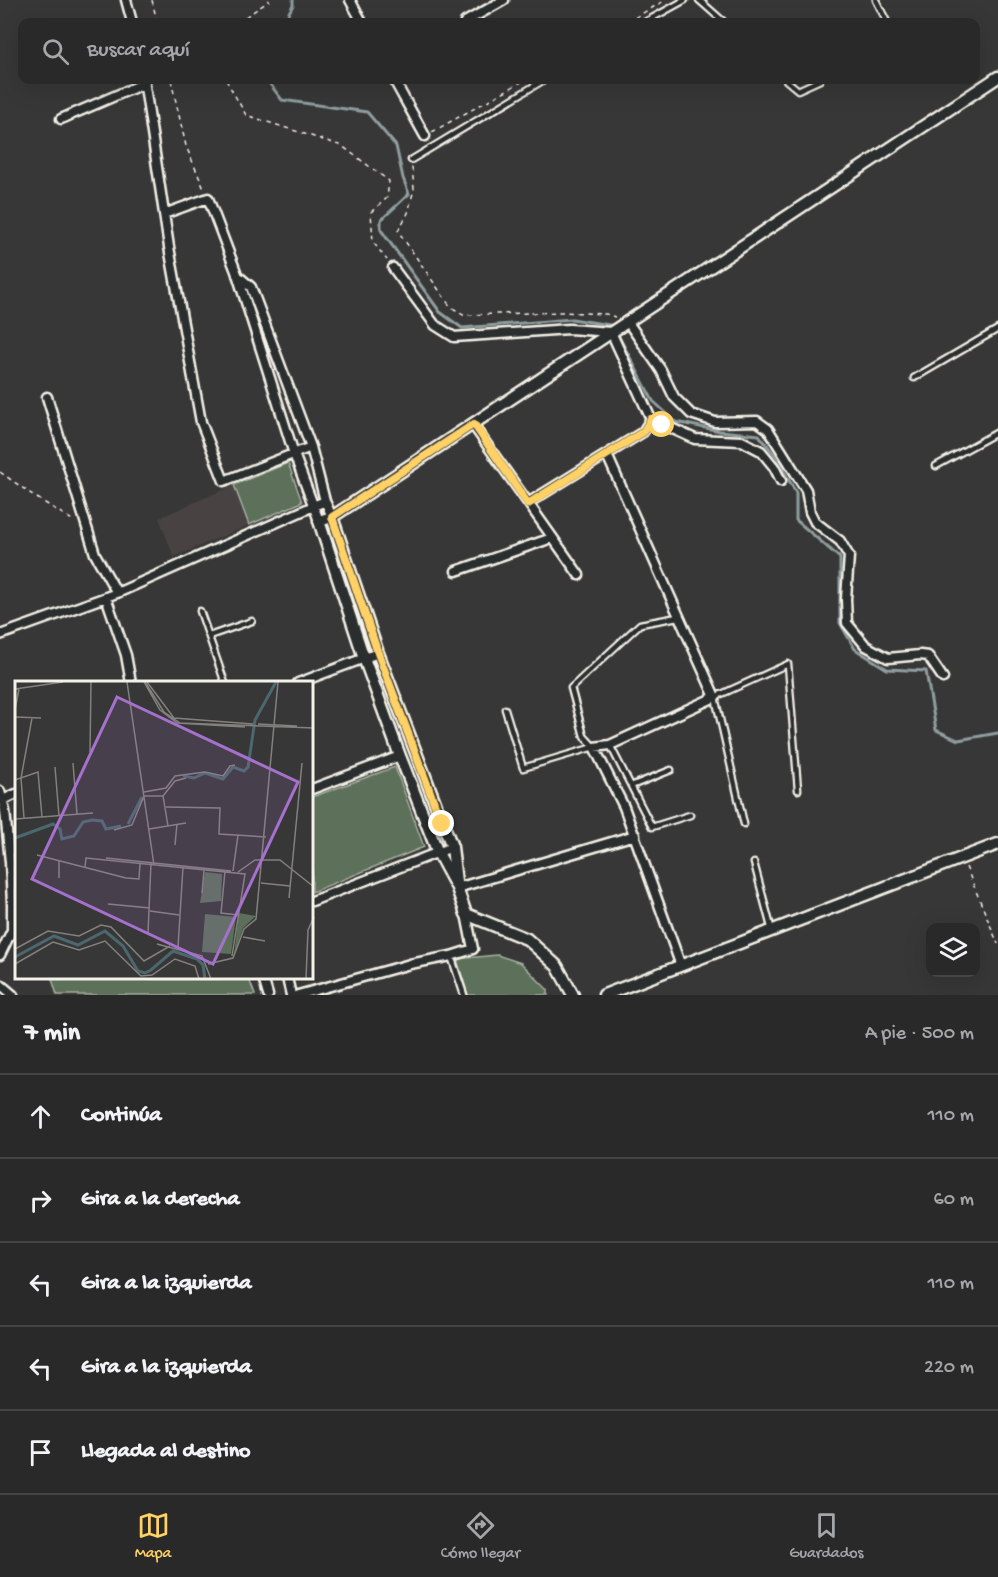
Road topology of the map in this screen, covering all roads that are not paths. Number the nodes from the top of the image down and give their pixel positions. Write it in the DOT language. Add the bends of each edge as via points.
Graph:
graph roads {
  1 [pos="126,0"];
  2 [pos="350,0"];
  3 [pos="504,0"];
  4 [pos="685,0"];
  5 [pos="699,0"];
  6 [pos="876,0"];
  7 [pos="131,18"];
  8 [pos="360,18"];
  9 [pos="472,18"];
  10 [pos="652,18"];
  11 [pos="719,18"];
  12 [pos="885,18"];
  13 [pos="998,77"];
  14 [pos="137,84"];
  15 [pos="144,84"];
  16 [pos="396,84"];
  17 [pos="537,84"];
  18 [pos="791,84"];
  19 [pos="811,84"];
  20 [pos="61,119"];
  21 [pos="425,136"];
  22 [pos="411,160"];
  23 [pos="164,214"];
  24 [pos="393,268"];
  25 [pos="237,274"];
  26 [pos="617,328"];
  27 [pos="998,329"];
  28 [pos="914,378"];
  29 [pos="47,396"];
  30 [pos="651,419"];
  31 [pos="474,424"];
  32 [pos="998,432"];
  33 [pos="310,447"];
  34 [pos="294,454"];
  35 [pos="607,455"];
  36 [pos="936,466"];
  37 [pos="781,481"];
  38 [pos="325,501"];
  39 [pos="528,504"];
  40 [pos="313,506"];
  41 [pos="332,517"];
  42 [pos="319,521"];
  43 [pos="552,538"];
  44 [pos="456,571"];
  45 [pos="579,576"];
  46 [pos="117,593"];
  47 [pos="106,597"];
  48 [pos="200,611"];
  49 [pos="678,617"];
  50 [pos="252,621"];
  51 [pos="0,635"];
  52 [pos="208,636"];
  53 [pos="378,653"];
  54 [pos="364,658"];
  55 [pos="943,678"];
  56 [pos="131,681"];
  57 [pos="224,681"];
  58 [pos="303,681"];
  59 [pos="715,697"];
  60 [pos="505,710"];
  61 [pos="610,745"];
  62 [pos="594,747"];
  63 [pos="400,756"];
  64 [pos="671,770"];
  65 [pos="631,786"];
  66 [pos="314,788"];
  67 [pos="798,790"];
  68 [pos="1,796"];
  69 [pos="690,815"];
  70 [pos="744,824"];
  71 [pos="635,835"];
  72 [pos="998,844"];
  73 [pos="452,847"];
  74 [pos="438,853"];
  75 [pos="754,863"];
  76 [pos="457,888"];
  77 [pos="314,900"];
  78 [pos="466,914"];
  79 [pos="772,931"];
  80 [pos="0,956"];
  81 [pos="451,956"];
  82 [pos="681,966"];
  83 [pos="263,980"];
  84 [pos="287,980"];
  85 [pos="0,984"];
  86 [pos="13,995"];
  87 [pos="267,995"];
  88 [pos="291,995"];
  89 [pos="298,995"];
  90 [pos="464,995"];
  91 [pos="573,995"];
  92 [pos="604,995"];
  1 -- 7 [label="street"];
  2 -- 8 [label="street"];
  3 -- 9 [label="street"];
  4 -- 10 [label="lane"];
  5 -- 11 [label="lane"];
  6 -- 12 [label="lane"];
  13 -- 26 [label="street"];
  14 -- 20 [label="street"];
  15 -- 23 [label="street"];
  16 -- 21 [label="street"];
  17 -- 22 [label="lane"];
  18 -- 19 [label="lane" via="798,90"];
  23 -- 25 [label="street" via="208,198"];
  23 -- 34 [label="street" via="201,423 224,481"];
  24 -- 26 [label="street" via="435,325 454,338"];
  25 -- 33 [label="street" via="251,287"];
  25 -- 34 [label="street"];
  26 -- 30 [label="street"];
  26 -- 31 [label="street"];
  26 -- 55 [label="street" via="661,370 674,397 690,414 715,422 757,421 768,429 806,490 815,522 840,541 849,556 847,623 866,646 888,658 928,656"];
  27 -- 28 [label="lane"];
  29 -- 46 [label="street" via="95,554"];
  30 -- 35 [label="street" via="643,432"];
  30 -- 37 [label="street" via="695,439 742,441 761,451"];
  31 -- 39 [label="street"];
  31 -- 41 [label="street"];
  32 -- 36 [label="lane"];
  33 -- 34 [label="street"];
  33 -- 38 [label="street"];
  34 -- 40 [label="street"];
  35 -- 39 [label="street"];
  35 -- 49 [label="street"];
  38 -- 40 [label="street"];
  38 -- 41 [label="street"];
  39 -- 43 [label="street"];
  40 -- 42 [label="street"];
  40 -- 46 [label="street"];
  41 -- 42 [label="street"];
  41 -- 53 [label="street"];
  42 -- 54 [label="street"];
  43 -- 44 [label="street"];
  43 -- 45 [label="street"];
  46 -- 47 [label="street"];
  47 -- 51 [label="street"];
  47 -- 56 [label="street"];
  48 -- 52 [label="lane"];
  49 -- 59 [label="street"];
  49 -- 62 [label="lane" via="640,624 571,688 584,736"];
  50 -- 52 [label="lane"];
  52 -- 57 [label="lane"];
  53 -- 54 [label="street"];
  53 -- 73 [label="street"];
  54 -- 58 [label="street"];
  54 -- 63 [label="street"];
  59 -- 61 [label="street"];
  59 -- 67 [label="lane" via="788,664"];
  59 -- 70 [label="lane"];
  60 -- 62 [label="lane" via="523,768"];
  61 -- 62 [label="street"];
  61 -- 65 [label="lane"];
  62 -- 71 [label="street"];
  63 -- 66 [label="street"];
  63 -- 74 [label="street"];
  64 -- 65 [label="lane"];
  65 -- 69 [label="lane" via="652,827"];
  68 -- 80 [label="street" via="10,862 12,930"];
  71 -- 76 [label="street"];
  71 -- 82 [label="street"];
  72 -- 79 [label="street"];
  73 -- 74 [label="street"];
  73 -- 76 [label="street"];
  74 -- 76 [label="street"];
  74 -- 77 [label="street"];
  75 -- 79 [label="lane"];
  76 -- 78 [label="street"];
  78 -- 81 [label="street" via="473,949"];
  78 -- 91 [label="street" via="527,939 557,966"];
  79 -- 82 [label="street"];
  81 -- 89 [label="street"];
  81 -- 90 [label="lane"];
  82 -- 92 [label="street"];
  83 -- 87 [label="street"];
  84 -- 88 [label="street"];
  85 -- 86 [label="street"];
}
